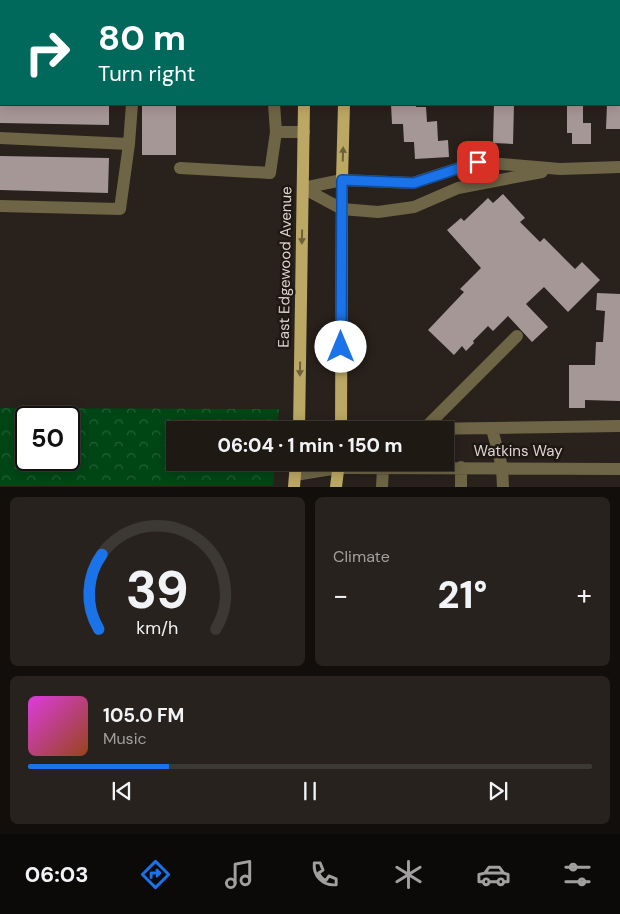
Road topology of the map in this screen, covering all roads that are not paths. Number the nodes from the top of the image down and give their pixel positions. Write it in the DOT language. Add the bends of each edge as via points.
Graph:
graph roads {
  1 [pos="132,105"];
  2 [pos="274,105"];
  3 [pos="304,105"];
  4 [pos="344,105"];
  5 [pos="276,132"];
  6 [pos="304,132"];
  7 [pos="0,138"];
  8 [pos="129,144"];
  9 [pos="620,167"];
  10 [pos="180,168"];
  11 [pos="560,169"];
  12 [pos="342,180"];
  13 [pos="303,188"];
  14 [pos="0,206"];
  15 [pos="342,209"];
  16 [pos="517,336"];
  17 [pos="299,421"];
  18 [pos="341,421"];
  19 [pos="432,421"];
  20 [pos="620,426"];
  21 [pos="454,429"];
  22 [pos="492,429"];
  23 [pos="454,467"];
  24 [pos="462,467"];
  25 [pos="502,467"];
  26 [pos="620,469"];
  27 [pos="313,471"];
  28 [pos="338,471"];
  29 [pos="383,471"];
  30 [pos="295,475"];
  31 [pos="336,486"];
  32 [pos="382,486"];
  33 [pos="461,486"];
  34 [pos="503,486"];
  1 -- 8 [label="street"];
  2 -- 5 [label="street"];
  3 -- 6 [label="main road, East Edgewood Avenue"];
  12 -- 4 [label="main road, one-way"];
  5 -- 6 [label="street"];
  5 -- 10 [label="street" via="270,173"];
  6 -- 13 [label="main road, East Edgewood Avenue"];
  7 -- 8 [label="street"];
  8 -- 14 [label="street" via="120,210"];
  9 -- 11 [label="street"];
  11 -- 12 [label="street" via="478,162 414,183"];
  11 -- 15 [label="street" via="458,188 414,207 378,212"];
  12 -- 13 [label="street"];
  12 -- 15 [label="main road"];
  13 -- 15 [label="street"];
  13 -- 17 [label="main road, East Edgewood Avenue, one-way"];
  15 -- 18 [label="main road"];
  16 -- 19 [label="street"];
  20 -- 22 [label="street"];
  21 -- 22 [label="street"];
  22 -- 25 [label="street"];
  23 -- 24 [label="street, Watkins Way"];
  24 -- 25 [label="street, Watkins Way"];
  24 -- 33 [label="street"];
  25 -- 26 [label="street, Watkins Way"];
  25 -- 34 [label="street"];
  27 -- 30 [label="street, Watkins Way"];
  28 -- 31 [label="main road"];
  29 -- 32 [label="street"];
}
